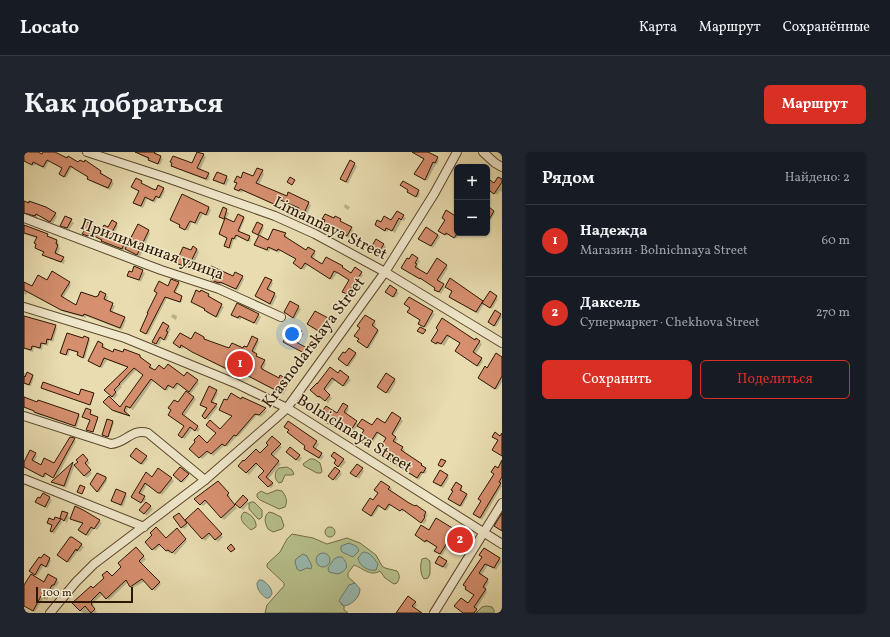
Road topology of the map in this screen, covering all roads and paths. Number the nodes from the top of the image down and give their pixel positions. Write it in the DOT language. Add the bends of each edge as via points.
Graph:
graph roads {
  1 [pos="88,152"];
  2 [pos="457,152"];
  3 [pos="483,152"];
  4 [pos="502,167"];
  5 [pos="24,218"];
  6 [pos="385,272"];
  7 [pos="24,307"];
  8 [pos="281,317"];
  9 [pos="502,343"];
  10 [pos="287,408"];
  11 [pos="24,416"];
  12 [pos="24,479"];
  13 [pos="205,480"];
  14 [pos="502,503"];
  15 [pos="144,527"];
  16 [pos="483,533"];
  17 [pos="502,544"];
  18 [pos="50,613"];
  19 [pos="434,613"];
  1 -- 6 [label="street, Limannaya Street" via="275,216 315,234"];
  2 -- 6 [label="street, Krasnodarskaya Street"];
  3 -- 4 [label="street"];
  5 -- 8 [label="street, Прилиманная улица" via="219,289"];
  6 -- 9 [label="street, Limannaya Street"];
  6 -- 10 [label="street, Krasnodarskaya Street"];
  7 -- 10 [label="street, Bolnichnaya Street" via="125,338 235,383"];
  10 -- 13 [label="street, Krasnodarskaya Street"];
  10 -- 16 [label="street, Bolnichnaya Street"];
  11 -- 13 [label="street" via="111,444 119,443 136,432 148,433"];
  12 -- 15 [label="street"];
  13 -- 15 [label="street, Krasnodarskaya Street"];
  14 -- 16 [label="street"];
  15 -- 18 [label="street, Krasnodarskaya Street" via="88,569"];
  16 -- 17 [label="street, Bolnichnaya Street"];
  16 -- 19 [label="street"];
}
